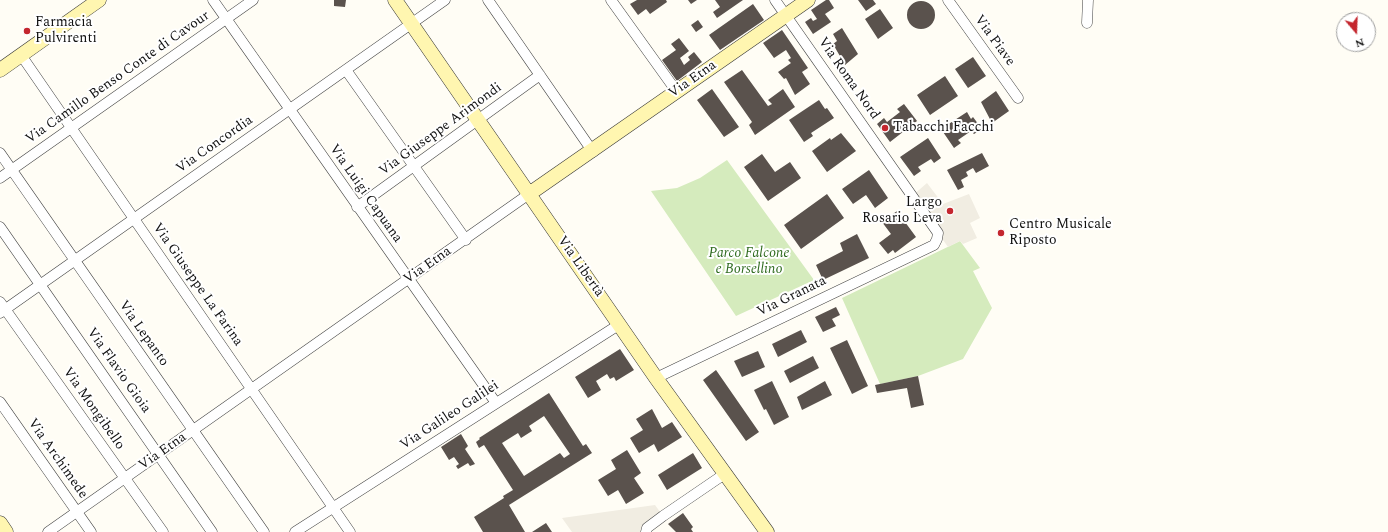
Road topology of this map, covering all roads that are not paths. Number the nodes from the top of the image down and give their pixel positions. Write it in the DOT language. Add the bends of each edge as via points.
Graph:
graph roads {
  1 [pos="99,0"];
  2 [pos="213,0"];
  3 [pos="253,0"];
  4 [pos="395,0"];
  5 [pos="445,0"];
  6 [pos="488,0"];
  7 [pos="611,0"];
  8 [pos="775,0"];
  9 [pos="808,0"];
  10 [pos="948,0"];
  11 [pos="1088,0"];
  12 [pos="786,15"];
  13 [pos="227,19"];
  14 [pos="1087,23"];
  15 [pos="412,24"];
  16 [pos="21,55"];
  17 [pos="0,70"];
  18 [pos="346,70"];
  19 [pos="540,76"];
  20 [pos="677,92"];
  21 [pos="1018,98"];
  22 [pos="289,110"];
  23 [pos="479,121"];
  24 [pos="72,127"];
  25 [pos="593,152"];
  26 [pos="0,153"];
  27 [pos="414,167"];
  28 [pos="12,170"];
  29 [pos="0,178"];
  30 [pos="529,194"];
  31 [pos="357,207"];
  32 [pos="134,218"];
  33 [pos="0,227"];
  34 [pos="937,239"];
  35 [pos="466,240"];
  36 [pos="75,261"];
  37 [pos="409,280"];
  38 [pos="40,284"];
  39 [pos="2,308"];
  40 [pos="620,324"];
  41 [pos="656,378"];
  42 [pos="252,389"];
  43 [pos="0,402"];
  44 [pos="496,403"];
  45 [pos="193,430"];
  46 [pos="159,455"];
  47 [pos="726,473"];
  48 [pos="125,478"];
  49 [pos="334,508"];
  50 [pos="77,513"];
  51 [pos="0,522"];
  52 [pos="6,532"];
  53 [pos="48,532"];
  54 [pos="91,532"];
  55 [pos="163,532"];
  56 [pos="212,532"];
  57 [pos="264,532"];
  58 [pos="295,532"];
  59 [pos="350,532"];
  60 [pos="646,532"];
  61 [pos="767,532"];
  1 -- 16 [label="street"];
  2 -- 13 [label="street, Via Luigi Capuana"];
  3 -- 13 [label="street, Via Camillo Benso Conte di Cavour"];
  4 -- 15 [label="street, Via Libertà"];
  5 -- 15 [label="street, Via Concordia"];
  6 -- 19 [label="street"];
  7 -- 20 [label="street"];
  8 -- 12 [label="street, Via Roma Nord"];
  9 -- 12 [label="street, Via Etna"];
  10 -- 21 [label="street, Via Piave"];
  11 -- 14 [label="street"];
  12 -- 20 [label="street, Via Etna"];
  12 -- 34 [label="street, Via Roma Nord" via="938,233"];
  13 -- 22 [label="street, Via Luigi Capuana"];
  13 -- 24 [label="street, Via Camillo Benso Conte di Cavour"];
  15 -- 18 [label="street, Via Concordia"];
  15 -- 23 [label="street, Via Libertà"];
  16 -- 17 [label="street"];
  16 -- 24 [label="street, Via Giuseppe La Farina"];
  18 -- 22 [label="street, Via Concordia"];
  18 -- 27 [label="street"];
  19 -- 23 [label="street, Via Giuseppe Arimondi"];
  19 -- 25 [label="street"];
  20 -- 25 [label="street, Via Etna"];
  22 -- 31 [label="street, Via Luigi Capuana"];
  22 -- 32 [label="street, Via Concordia"];
  23 -- 27 [label="street, Via Giuseppe Arimondi"];
  23 -- 30 [label="street, Via Libertà"];
  24 -- 28 [label="street, Via Camillo Benso Conte di Cavour"];
  24 -- 32 [label="street, Via Giuseppe La Farina"];
  25 -- 30 [label="street, Via Etna"];
  26 -- 28 [label="street, Via Lepanto"];
  27 -- 31 [label="street, Via Giuseppe Arimondi"];
  27 -- 35 [label="street"];
  28 -- 29 [label="street, Via Camillo Benso Conte di Cavour"];
  28 -- 36 [label="street, Via Lepanto"];
  30 -- 35 [label="street, Via Etna"];
  30 -- 40 [label="street, Via Libertà"];
  31 -- 37 [label="street, Via Luigi Capuana"];
  32 -- 36 [label="street, Via Concordia"];
  32 -- 42 [label="street, Via Giuseppe La Farina"];
  33 -- 38 [label="street, Via Flavio Gioia"];
  34 -- 41 [label="street, Via Granata" via="934,245"];
  35 -- 37 [label="street, Via Etna"];
  36 -- 38 [label="street, Via Concordia"];
  36 -- 45 [label="street, Via Lepanto"];
  37 -- 42 [label="street, Via Etna"];
  37 -- 44 [label="street, Via Luigi Capuana"];
  38 -- 39 [label="street, Via Concordia"];
  38 -- 46 [label="street, Via Flavio Gioia"];
  39 -- 48 [label="street, Via Mongibello"];
  40 -- 41 [label="street, Via Libertà"];
  40 -- 44 [label="street, Via Galileo Galilei"];
  41 -- 47 [label="street, Via Libertà"];
  42 -- 45 [label="street, Via Etna"];
  42 -- 49 [label="street, Via Giuseppe La Farina"];
  43 -- 50 [label="street, Via Archimede"];
  44 -- 49 [label="street, Via Galileo Galilei"];
  45 -- 46 [label="street, Via Etna"];
  45 -- 57 [label="street, Via Lepanto"];
  46 -- 48 [label="street, Via Etna"];
  46 -- 56 [label="street, Via Flavio Gioia"];
  47 -- 60 [label="street" via="663,516 647,528"];
  47 -- 61 [label="street, Via Libertà"];
  48 -- 50 [label="street, Via Etna"];
  48 -- 55 [label="street, Via Mongibello"];
  49 -- 58 [label="street, Via Galileo Galilei"];
  49 -- 59 [label="street, Via Giuseppe La Farina"];
  50 -- 53 [label="street, Via Etna"];
  50 -- 54 [label="street, Via Archimede"];
  51 -- 52 [label="street"];
}
